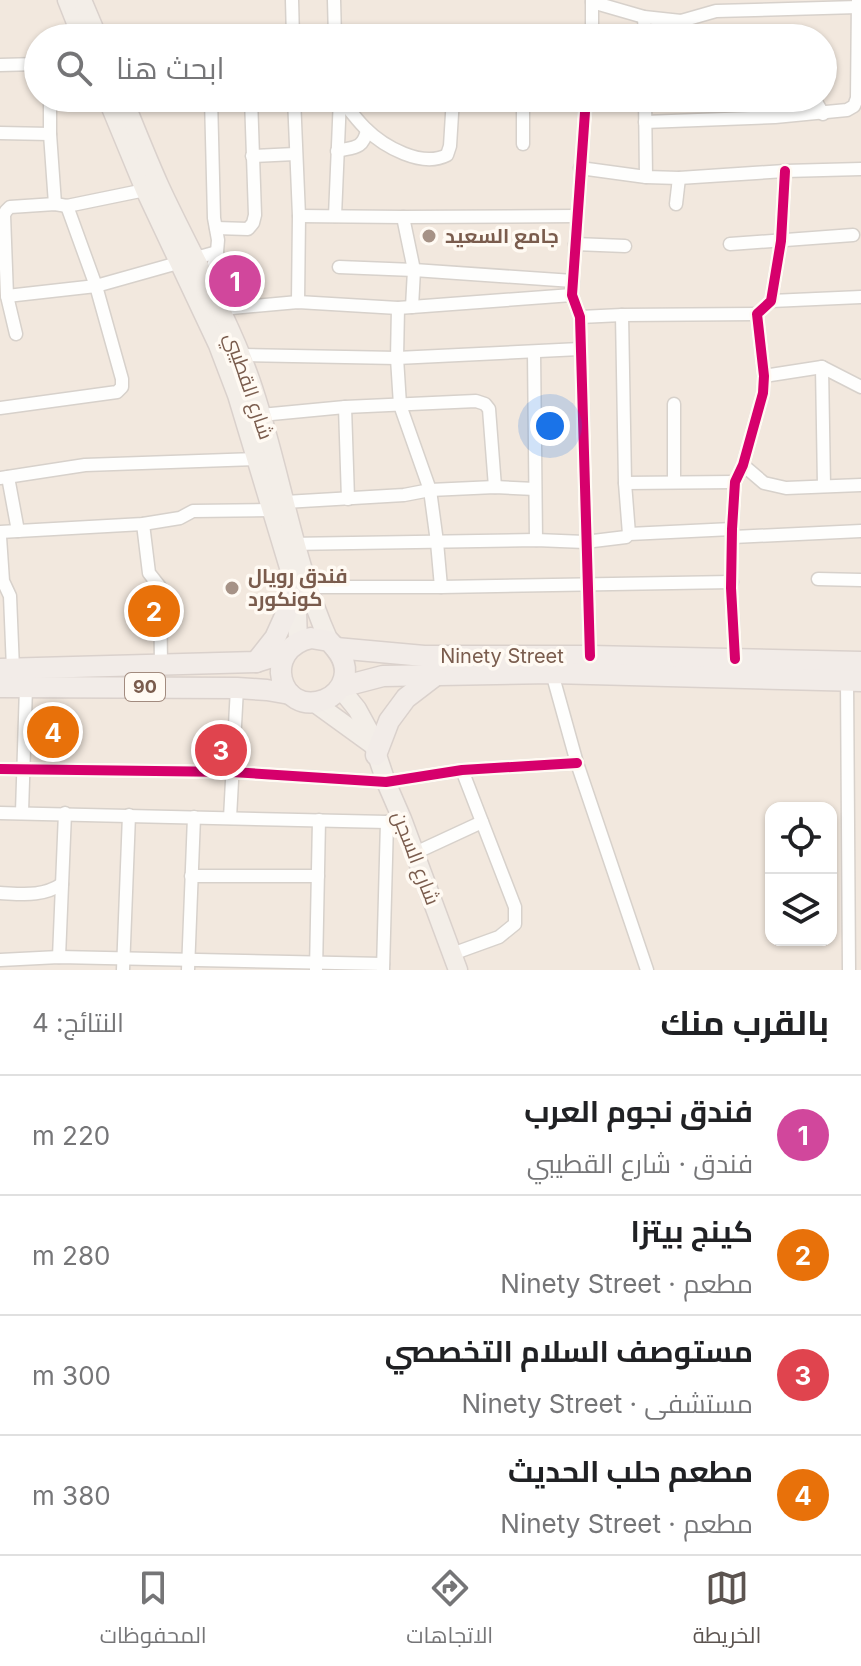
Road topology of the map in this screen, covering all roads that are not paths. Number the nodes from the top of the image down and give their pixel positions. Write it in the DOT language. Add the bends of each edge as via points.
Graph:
graph roads {
  1 [pos="67,0"];
  2 [pos="82,0"];
  3 [pos="292,0"];
  4 [pos="334,0"];
  5 [pos="592,1"];
  6 [pos="858,3"];
  7 [pos="644,17"];
  8 [pos="681,21"];
  9 [pos="76,24"];
  10 [pos="92,24"];
  11 [pos="293,24"];
  12 [pos="335,24"];
  13 [pos="592,24"];
  14 [pos="644,24"];
  15 [pos="682,24"];
  16 [pos="24,64"];
  17 [pos="0,65"];
  18 [pos="50,112"];
  19 [pos="113,112"];
  20 [pos="129,112"];
  21 [pos="212,112"];
  22 [pos="251,112"];
  23 [pos="294,112"];
  24 [pos="339,112"];
  25 [pos="352,112"];
  26 [pos="452,112"];
  27 [pos="523,112"];
  28 [pos="585,112"];
  29 [pos="645,112"];
  30 [pos="835,112"];
  31 [pos="837,112"];
  32 [pos="823,114"];
  33 [pos="645,122"];
  34 [pos="367,130"];
  35 [pos="0,133"];
  36 [pos="50,134"];
  37 [pos="523,144"];
  38 [pos="337,151"];
  39 [pos="295,154"];
  40 [pos="252,156"];
  41 [pos="580,168"];
  42 [pos="861,169"];
  43 [pos="785,171"];
  44 [pos="646,177"];
  45 [pos="679,178"];
  46 [pos="145,190"];
  47 [pos="676,204"];
  48 [pos="61,205"];
  49 [pos="299,216"];
  50 [pos="335,216"];
  51 [pos="577,216"];
  52 [pos="403,217"];
  53 [pos="216,228"];
  54 [pos="853,235"];
  55 [pos="781,241"];
  56 [pos="575,244"];
  57 [pos="730,244"];
  58 [pos="625,246"];
  59 [pos="192,265"];
  60 [pos="339,267"];
  61 [pos="414,270"];
  62 [pos="3,280"];
  63 [pos="96,286"];
  64 [pos="572,288"];
  65 [pos="7,296"];
  66 [pos="861,297"];
  67 [pos="771,301"];
  68 [pos="298,302"];
  69 [pos="412,307"];
  70 [pos="398,308"];
  71 [pos="221,309"];
  72 [pos="757,314"];
  73 [pos="622,315"];
  74 [pos="580,317"];
  75 [pos="16,334"];
  76 [pos="580,349"];
  77 [pos="534,352"];
  78 [pos="241,355"];
  79 [pos="397,358"];
  80 [pos="822,367"];
  81 [pos="764,376"];
  82 [pos="861,387"];
  83 [pos="674,404"];
  84 [pos="400,405"];
  85 [pos="345,407"];
  86 [pos="0,408"];
  87 [pos="261,415"];
  88 [pos="257,459"];
  89 [pos="743,465"];
  90 [pos="4,478"];
  91 [pos="674,482"];
  92 [pos="735,482"];
  93 [pos="625,483"];
  94 [pos="861,485"];
  95 [pos="824,486"];
  96 [pos="495,487"];
  97 [pos="535,489"];
  98 [pos="430,490"];
  99 [pos="348,499"];
  100 [pos="278,506"];
  101 [pos="143,524"];
  102 [pos="18,531"];
  103 [pos="861,531"];
  104 [pos="733,533"];
  105 [pos="629,534"];
  106 [pos="0,535"];
  107 [pos="536,540"];
  108 [pos="437,542"];
  109 [pos="585,542"];
  110 [pos="290,544"];
  111 [pos="818,579"];
  112 [pos="861,580"];
  113 [pos="2,581"];
  114 [pos="732,582"];
  115 [pos="589,584"];
  116 [pos="441,587"];
  117 [pos="302,592"];
  118 [pos="332,644"];
  119 [pos="291,648"];
  120 [pos="590,656"];
  121 [pos="735,659"];
  122 [pos="256,662"];
  123 [pos="861,662"];
  124 [pos="161,665"];
  125 [pos="6,669"];
  126 [pos="552,673"];
  127 [pos="436,675"];
  128 [pos="854,680"];
  129 [pos="0,687"];
  130 [pos="26,687"];
  131 [pos="237,688"];
  132 [pos="340,688"];
  133 [pos="290,694"];
  134 [pos="315,703"];
  135 [pos="374,750"];
  136 [pos="577,763"];
  137 [pos="0,769"];
  138 [pos="24,769"];
  139 [pos="462,770"];
  140 [pos="232,772"];
  141 [pos="386,782"];
  142 [pos="855,786"];
  143 [pos="22,812"];
  144 [pos="0,813"];
  145 [pos="65,813"];
  146 [pos="129,815"];
  147 [pos="194,817"];
  148 [pos="230,818"];
  149 [pos="319,820"];
  150 [pos="394,821"];
  151 [pos="482,822"];
  152 [pos="415,853"];
  153 [pos="191,876"];
  154 [pos="318,876"];
  155 [pos="62,884"];
  156 [pos="855,887"];
  157 [pos="0,893"];
  158 [pos="59,957"];
  159 [pos="0,960"];
  160 [pos="455,962"];
  161 [pos="123,964"];
  162 [pos="188,965"];
  163 [pos="316,966"];
  164 [pos="383,967"];
  165 [pos="647,970"];
  166 [pos="849,970"];
  1 -- 9 [label="main road"];
  2 -- 10 [label="main road"];
  3 -- 11 [label="street"];
  4 -- 12 [label="street"];
  5 -- 7 [label="street"];
  5 -- 13 [label="street"];
  6 -- 8 [label="street" via="716,11"];
  6 -- 31 [label="street" via="857,98 854,106"];
  7 -- 8 [label="street"];
  7 -- 14 [label="street"];
  8 -- 15 [label="street"];
  16 -- 17 [label="street"];
  18 -- 36 [label="street"];
  19 -- 46 [label="main road, شارع القطيبي"];
  20 -- 59 [label="main road, شارع القطيبي"];
  21 -- 53 [label="street"];
  22 -- 40 [label="street"];
  23 -- 39 [label="street"];
  24 -- 38 [label="street"];
  25 -- 34 [label="street"];
  26 -- 34 [label="street" via="450,146 437,161 403,155"];
  27 -- 37 [label="street"];
  28 -- 41 [label="street"];
  29 -- 33 [label="street"];
  30 -- 32 [label="street"];
  32 -- 33 [label="street"];
  33 -- 44 [label="street"];
  34 -- 38 [label="street" via="360,146"];
  35 -- 36 [label="street"];
  36 -- 48 [label="street"];
  38 -- 50 [label="street"];
  39 -- 40 [label="street"];
  39 -- 49 [label="street"];
  40 -- 53 [label="street" via="253,223 248,229"];
  41 -- 44 [label="street"];
  41 -- 51 [label="street"];
  42 -- 43 [label="street"];
  43 -- 45 [label="street"];
  43 -- 55 [label="street"];
  44 -- 45 [label="street"];
  45 -- 47 [label="street"];
  46 -- 48 [label="street"];
  46 -- 59 [label="main road, شارع القطيبي"];
  48 -- 62 [label="street" via="6,211"];
  48 -- 63 [label="street"];
  49 -- 50 [label="street"];
  49 -- 68 [label="street"];
  50 -- 52 [label="street"];
  51 -- 52 [label="street"];
  51 -- 56 [label="street"];
  52 -- 61 [label="street"];
  53 -- 59 [label="street" via="213,267"];
  54 -- 55 [label="street"];
  55 -- 57 [label="street"];
  55 -- 67 [label="street"];
  56 -- 58 [label="street"];
  56 -- 64 [label="street"];
  59 -- 63 [label="street"];
  59 -- 71 [label="main road, شارع القطيبي"];
  59 -- 88 [label="main road, شارع القطيبي"];
  60 -- 61 [label="street"];
  61 -- 64 [label="street"];
  61 -- 69 [label="street"];
  62 -- 65 [label="street"];
  63 -- 65 [label="street"];
  63 -- 86 [label="street" via="122,387 117,392"];
  64 -- 69 [label="street"];
  64 -- 74 [label="street"];
  65 -- 75 [label="street"];
  66 -- 67 [label="street"];
  67 -- 72 [label="street"];
  68 -- 70 [label="street"];
  68 -- 71 [label="street"];
  69 -- 70 [label="street"];
  70 -- 79 [label="street"];
  71 -- 78 [label="main road, شارع القطيبي"];
  72 -- 73 [label="street"];
  72 -- 81 [label="street"];
  73 -- 74 [label="street"];
  73 -- 93 [label="street"];
  74 -- 76 [label="street"];
  76 -- 77 [label="street"];
  76 -- 109 [label="street"];
  77 -- 79 [label="street"];
  77 -- 97 [label="street"];
  78 -- 79 [label="street"];
  78 -- 87 [label="main road, شارع القطيبي"];
  79 -- 84 [label="street"];
  80 -- 81 [label="street"];
  80 -- 82 [label="street"];
  80 -- 95 [label="street"];
  81 -- 89 [label="street"];
  83 -- 91 [label="street"];
  84 -- 85 [label="street"];
  84 -- 96 [label="street" via="485,404"];
  84 -- 98 [label="street"];
  85 -- 87 [label="street"];
  85 -- 99 [label="street"];
  87 -- 100 [label="main road, شارع القطيبي"];
  88 -- 90 [label="street" via="85,465"];
  88 -- 100 [label="main road, شارع القطيبي"];
  89 -- 92 [label="street"];
  89 -- 95 [label="street" via="764,483"];
  90 -- 102 [label="street"];
  91 -- 92 [label="street"];
  91 -- 93 [label="street"];
  92 -- 104 [label="street"];
  93 -- 105 [label="street"];
  94 -- 95 [label="street"];
  96 -- 97 [label="street"];
  96 -- 98 [label="street"];
  97 -- 107 [label="street"];
  98 -- 99 [label="street"];
  98 -- 108 [label="street"];
  99 -- 100 [label="street"];
  100 -- 101 [label="street" via="193,511"];
  100 -- 110 [label="main road, شارع القطيبي"];
  101 -- 102 [label="street"];
  101 -- 124 [label="street" via="149,573 160,587"];
  102 -- 106 [label="street"];
  103 -- 104 [label="street"];
  104 -- 105 [label="street"];
  104 -- 114 [label="street"];
  105 -- 109 [label="street"];
  106 -- 113 [label="street"];
  107 -- 108 [label="street"];
  107 -- 109 [label="street"];
  108 -- 110 [label="street"];
  108 -- 116 [label="street"];
  109 -- 115 [label="street"];
  110 -- 117 [label="main road, شارع القطيبي" via="290,571"];
  111 -- 112 [label="street"];
  113 -- 125 [label="street" via="10,596"];
  114 -- 115 [label="street"];
  114 -- 121 [label="street"];
  115 -- 116 [label="street"];
  115 -- 120 [label="street"];
  116 -- 117 [label="street"];
  117 -- 118 [label="main road, شارع القطيبي"];
  117 -- 119 [label="main road, شارع القطيبي"];
  117 -- 122 [label="highway"];
  118 -- 119 [label="highway" via="311,638"];
  118 -- 120 [label="highway, Ninety Street" via="424,656"];
  118 -- 132 [label="highway" via="345,667"];
  119 -- 122 [label="highway, 90"];
  119 -- 133 [label="highway" via="280,675"];
  120 -- 121 [label="highway, Ninety Street"];
  121 -- 123 [label="highway, Ninety Street"];
  122 -- 124 [label="highway, 90"];
  124 -- 125 [label="highway, 90"];
  126 -- 127 [label="highway, Ninety Street"];
  126 -- 128 [label="highway, Ninety Street"];
  126 -- 136 [label="street"];
  127 -- 132 [label="highway, Ninety Street" via="383,676"];
  127 -- 135 [label="highway" via="406,698"];
  128 -- 142 [label="street"];
  129 -- 130 [label="highway, 90"];
  130 -- 131 [label="highway, 90"];
  130 -- 138 [label="street"];
  131 -- 133 [label="highway, 90"];
  131 -- 140 [label="street"];
  132 -- 134 [label="highway"];
  132 -- 135 [label="main road, شارع السجن" via="357,709"];
  133 -- 134 [label="highway"];
  134 -- 135 [label="main road"];
  135 -- 141 [label="main road, شارع السجن"];
  136 -- 139 [label="street"];
  136 -- 165 [label="street"];
  137 -- 138 [label="street"];
  138 -- 140 [label="street"];
  138 -- 143 [label="street"];
  139 -- 141 [label="street"];
  139 -- 151 [label="street"];
  140 -- 141 [label="street"];
  140 -- 148 [label="street"];
  141 -- 150 [label="main road, شارع السجن"];
  142 -- 156 [label="street"];
  143 -- 144 [label="street"];
  143 -- 145 [label="street"];
  145 -- 146 [label="street"];
  145 -- 155 [label="street"];
  146 -- 147 [label="street"];
  146 -- 161 [label="street"];
  147 -- 148 [label="street"];
  147 -- 153 [label="street"];
  148 -- 149 [label="street"];
  149 -- 150 [label="street"];
  149 -- 154 [label="street"];
  150 -- 152 [label="main road, شارع السجن"];
  150 -- 164 [label="street"];
  151 -- 152 [label="street"];
  151 -- 160 [label="street" via="515,907 515,924"];
  152 -- 160 [label="main road, شارع السجن"];
  153 -- 154 [label="street"];
  153 -- 162 [label="street"];
  154 -- 163 [label="street"];
  155 -- 157 [label="street" via="35,895"];
  155 -- 158 [label="street"];
  156 -- 166 [label="street"];
  158 -- 159 [label="street"];
  158 -- 161 [label="street"];
  161 -- 162 [label="street"];
  162 -- 163 [label="street"];
  163 -- 164 [label="street"];
}
